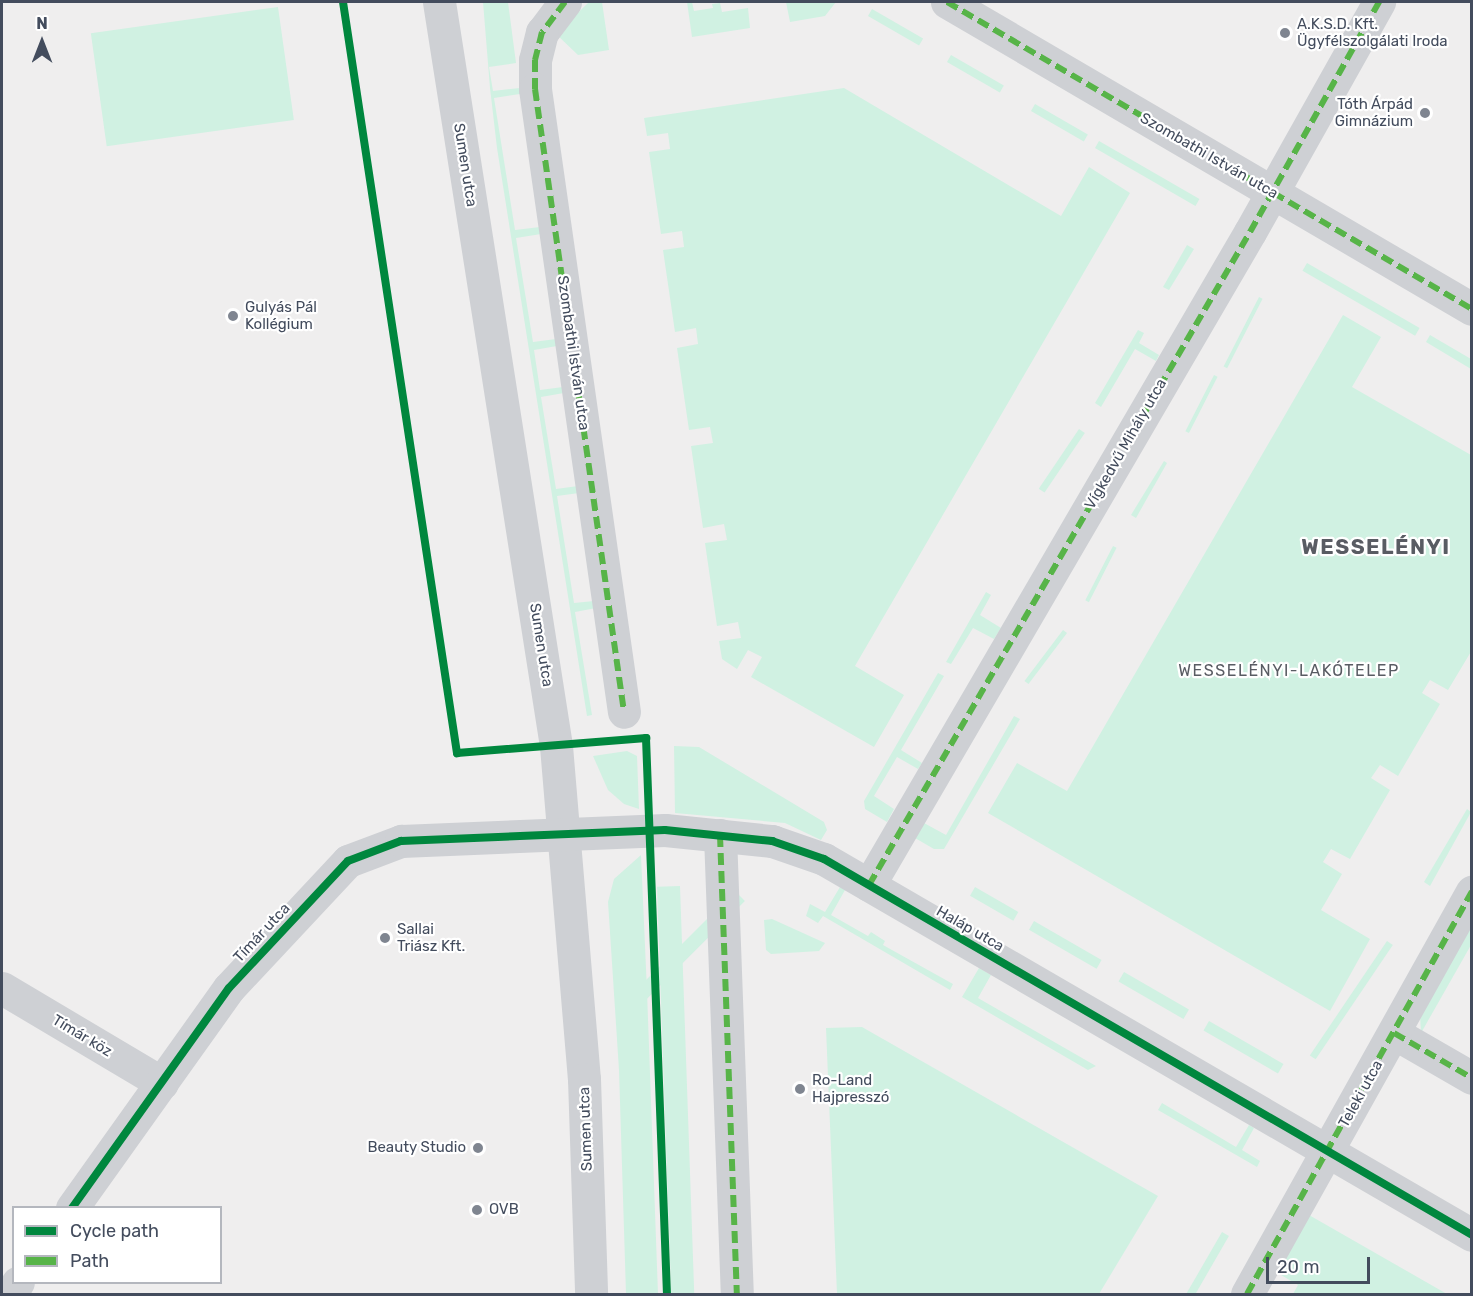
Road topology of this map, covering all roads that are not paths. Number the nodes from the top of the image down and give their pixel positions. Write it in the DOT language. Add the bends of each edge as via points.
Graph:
graph roads {
  1 [pos="439,2"];
  2 [pos="565,2"];
  3 [pos="947,2"];
  4 [pos="1379,2"];
  5 [pos="1271,192"];
  6 [pos="1472,309"];
  7 [pos="624,712"];
  8 [pos="566,832"];
  9 [pos="720,835"];
  10 [pos="869,885"];
  11 [pos="1472,892"];
  12 [pos="2,988"];
  13 [pos="1394,1033"];
  14 [pos="1472,1078"];
  15 [pos="162,1083"];
  16 [pos="1329,1152"];
  17 [pos="73,1206"];
  18 [pos="1472,1235"];
  19 [pos="591,1294"];
  20 [pos="737,1294"];
  21 [pos="1247,1294"];
  1 -- 8 [label="street, Sumen utca" via="551,708"];
  2 -- 7 [label="street, Szombathi István utca" via="542,32 535,60 534,89"];
  3 -- 5 [label="street, Szombathi István utca"];
  4 -- 5 [label="street, Vígkedvű Mihály utca"];
  5 -- 6 [label="street, Szombathi István utca"];
  5 -- 10 [label="street, Vígkedvű Mihály utca"];
  8 -- 9 [label="street, Haláp utca" via="665,830"];
  8 -- 15 [label="street, Tímár utca" via="401,841 348,861 229,988"];
  8 -- 19 [label="street, Sumen utca" via="584,1078"];
  9 -- 10 [label="street, Haláp utca" via="797,848"];
  9 -- 20 [label="street"];
  10 -- 16 [label="street, Haláp utca"];
  11 -- 13 [label="street, Teleki utca"];
  12 -- 15 [label="street, Tímár köz"];
  13 -- 14 [label="street"];
  13 -- 16 [label="street, Teleki utca"];
  15 -- 17 [label="street, Tímár utca"];
  16 -- 18 [label="street, Haláp utca"];
  16 -- 21 [label="street, Teleki utca"];
}
